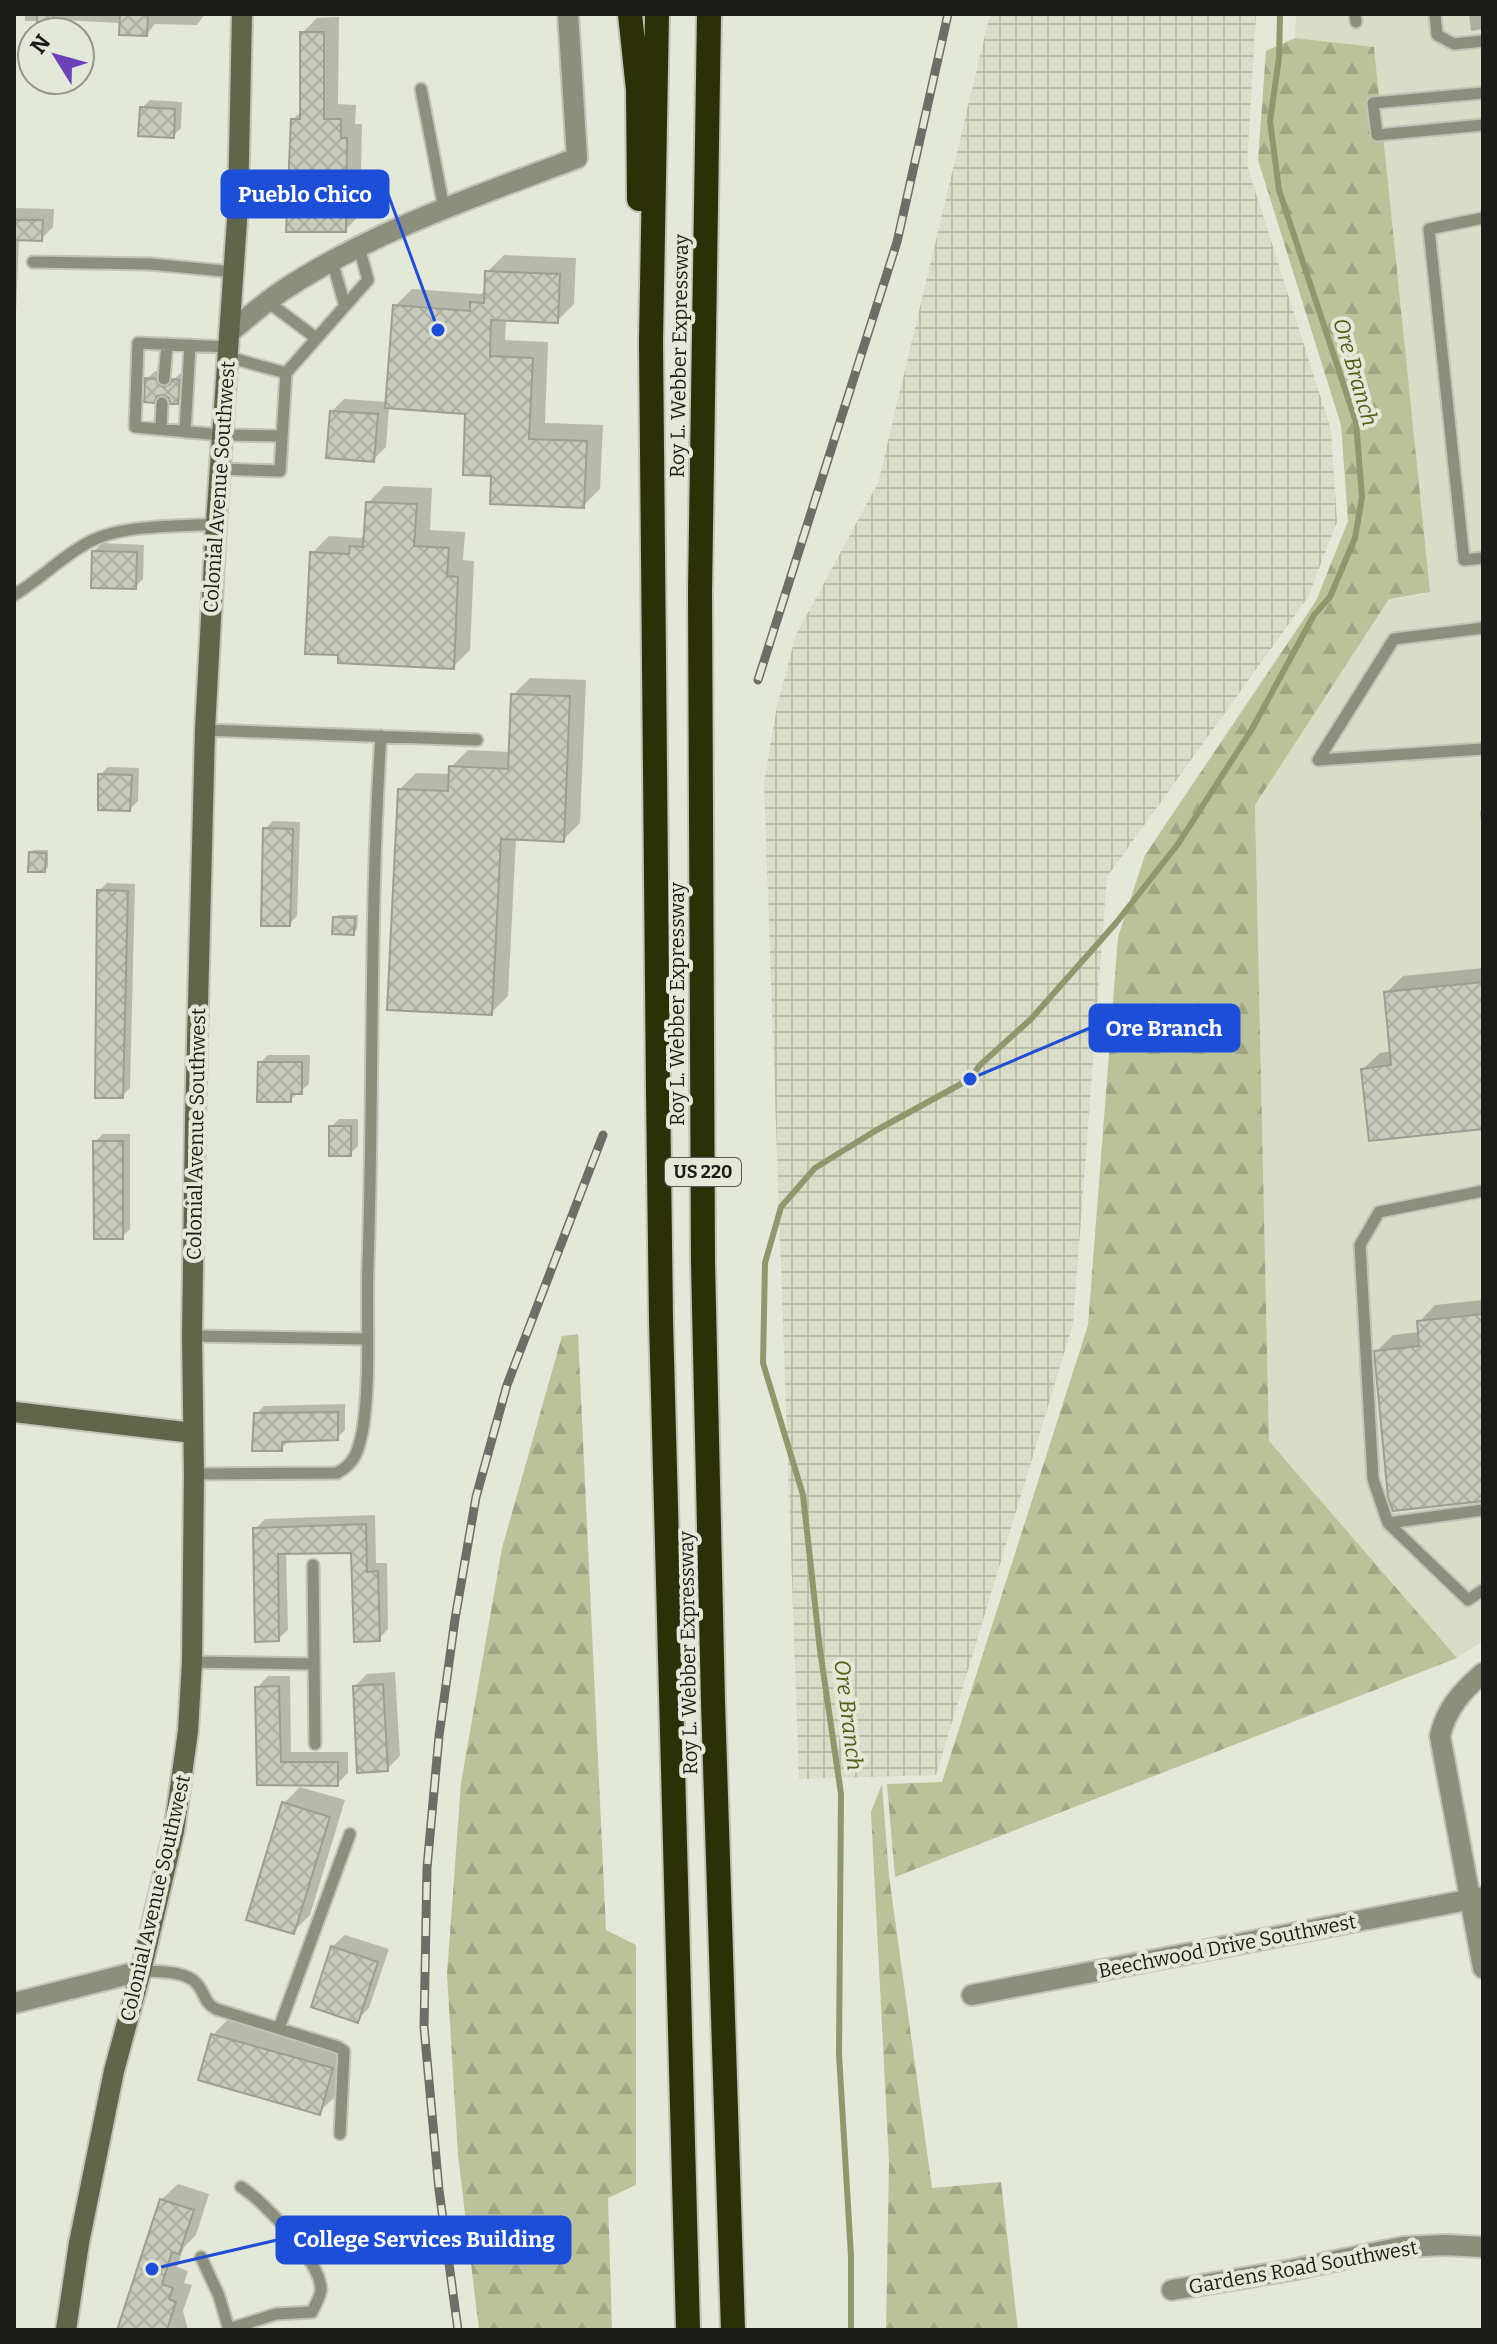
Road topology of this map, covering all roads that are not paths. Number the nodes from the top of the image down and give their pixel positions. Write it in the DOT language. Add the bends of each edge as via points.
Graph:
graph roads {
  1 [pos="242,14"];
  2 [pos="568,14"];
  3 [pos="630,14"];
  4 [pos="657,14"];
  5 [pos="709,14"];
  6 [pos="1435,14"];
  7 [pos="1483,41"];
  8 [pos="421,89"];
  9 [pos="1483,93"];
  10 [pos="1483,125"];
  11 [pos="444,209"];
  12 [pos="1483,218"];
  13 [pos="359,247"];
  14 [pos="332,261"];
  15 [pos="33,262"];
  16 [pos="234,272"];
  17 [pos="268,302"];
  18 [pos="345,306"];
  19 [pos="316,338"];
  20 [pos="651,341"];
  21 [pos="167,344"];
  22 [pos="190,345"];
  23 [pos="228,345"];
  24 [pos="286,373"];
  25 [pos="164,379"];
  26 [pos="162,403"];
  27 [pos="161,429"];
  28 [pos="185,432"];
  29 [pos="222,435"];
  30 [pos="282,436"];
  31 [pos="220,469"];
  32 [pos="216,524"];
  33 [pos="1483,558"];
  34 [pos="14,595"];
  35 [pos="1483,628"];
  36 [pos="205,730"];
  37 [pos="381,736"];
  38 [pos="477,740"];
  39 [pos="1483,749"];
  40 [pos="1483,1191"];
  41 [pos="192,1336"];
  42 [pos="366,1339"];
  43 [pos="14,1412"];
  44 [pos="193,1433"];
  45 [pos="194,1474"];
  46 [pos="1483,1510"];
  47 [pos="1388,1523"];
  48 [pos="313,1565"];
  49 [pos="1483,1590"];
  50 [pos="192,1662"];
  51 [pos="314,1664"];
  52 [pos="1483,1673"];
  53 [pos="315,1744"];
  54 [pos="350,1834"];
  55 [pos="1477,1898"];
  56 [pos="1483,1968"];
  57 [pos="141,1971"];
  58 [pos="972,1995"];
  59 [pos="14,2003"];
  60 [pos="279,2028"];
  61 [pos="340,2134"];
  62 [pos="241,2187"];
  63 [pos="79,2243"];
  64 [pos="1483,2247"];
  65 [pos="201,2257"];
  66 [pos="1172,2290"];
  67 [pos="54,2330"];
  68 [pos="66,2330"];
  69 [pos="229,2330"];
  70 [pos="688,2330"];
  71 [pos="733,2330"];
  1 -- 16 [label="main road, Colonial Avenue Southwest"];
  2 -- 11 [label="street" via="577,158"];
  3 -- 20 [label="highway"];
  4 -- 20 [label="highway, Roy L. Webber Expressway / US 220"];
  5 -- 71 [label="highway, Roy L. Webber Expressway / US 220" via="700,591 703,1263"];
  6 -- 7 [label="lane" via="1437,35 1454,44"];
  8 -- 11 [label="lane"];
  9 -- 10 [label="lane" via="1373,103 1377,135"];
  11 -- 13 [label="street"];
  12 -- 33 [label="lane" via="1429,229 1464,560"];
  13 -- 14 [label="street"];
  13 -- 18 [label="lane" via="368,280"];
  14 -- 17 [label="street"];
  14 -- 18 [label="lane"];
  15 -- 16 [label="lane"];
  16 -- 23 [label="main road, Colonial Avenue Southwest"];
  17 -- 19 [label="lane"];
  17 -- 23 [label="street"];
  18 -- 19 [label="lane"];
  19 -- 24 [label="lane"];
  20 -- 70 [label="highway, Roy L. Webber Expressway / US 220" via="661,1320"];
  21 -- 22 [label="lane"];
  21 -- 25 [label="lane"];
  21 -- 27 [label="lane" via="138,343 135,427"];
  22 -- 23 [label="lane"];
  22 -- 28 [label="lane"];
  23 -- 24 [label="lane"];
  23 -- 29 [label="main road, Colonial Avenue Southwest"];
  24 -- 30 [label="lane"];
  26 -- 27 [label="lane"];
  27 -- 28 [label="lane"];
  28 -- 29 [label="lane"];
  29 -- 30 [label="lane"];
  29 -- 31 [label="main road, Colonial Avenue Southwest"];
  30 -- 31 [label="lane" via="280,471"];
  31 -- 32 [label="main road, Colonial Avenue Southwest"];
  32 -- 34 [label="lane" via="95,538"];
  32 -- 36 [label="main road, Colonial Avenue Southwest"];
  35 -- 39 [label="lane" via="1394,639 1318,760"];
  36 -- 37 [label="lane"];
  36 -- 41 [label="main road, Colonial Avenue Southwest"];
  37 -- 38 [label="lane"];
  37 -- 42 [label="lane" via="371,944"];
  40 -- 47 [label="lane" via="1379,1212 1360,1245 1373,1479"];
  41 -- 42 [label="lane"];
  41 -- 44 [label="main road, Colonial Avenue Southwest"];
  42 -- 45 [label="lane" via="363,1429 349,1467 337,1473"];
  43 -- 44 [label="main road"];
  44 -- 45 [label="main road, Colonial Avenue Southwest"];
  45 -- 50 [label="main road, Colonial Avenue Southwest"];
  46 -- 47 [label="lane"];
  47 -- 49 [label="lane" via="1468,1600"];
  48 -- 51 [label="lane"];
  50 -- 51 [label="lane"];
  50 -- 57 [label="main road, Colonial Avenue Southwest" via="174,1831"];
  51 -- 53 [label="lane"];
  52 -- 55 [label="street" via="1452,1705 1440,1736"];
  54 -- 60 [label="lane"];
  55 -- 56 [label="street"];
  55 -- 58 [label="street, Beechwood Drive Southwest"];
  57 -- 59 [label="street"];
  57 -- 60 [label="lane" via="192,1980 210,2006"];
  57 -- 63 [label="main road, Colonial Avenue Southwest" via="114,2071"];
  60 -- 61 [label="lane" via="344,2051"];
  62 -- 69 [label="lane" via="306,2255 321,2291 312,2312 276,2314"];
  63 -- 67 [label="main road, Colonial Avenue Southwest"];
  63 -- 68 [label="main road, Colonial Avenue Southwest"];
  64 -- 66 [label="street, Gardens Road Southwest" via="1403,2247"];
  65 -- 69 [label="lane"];
}
